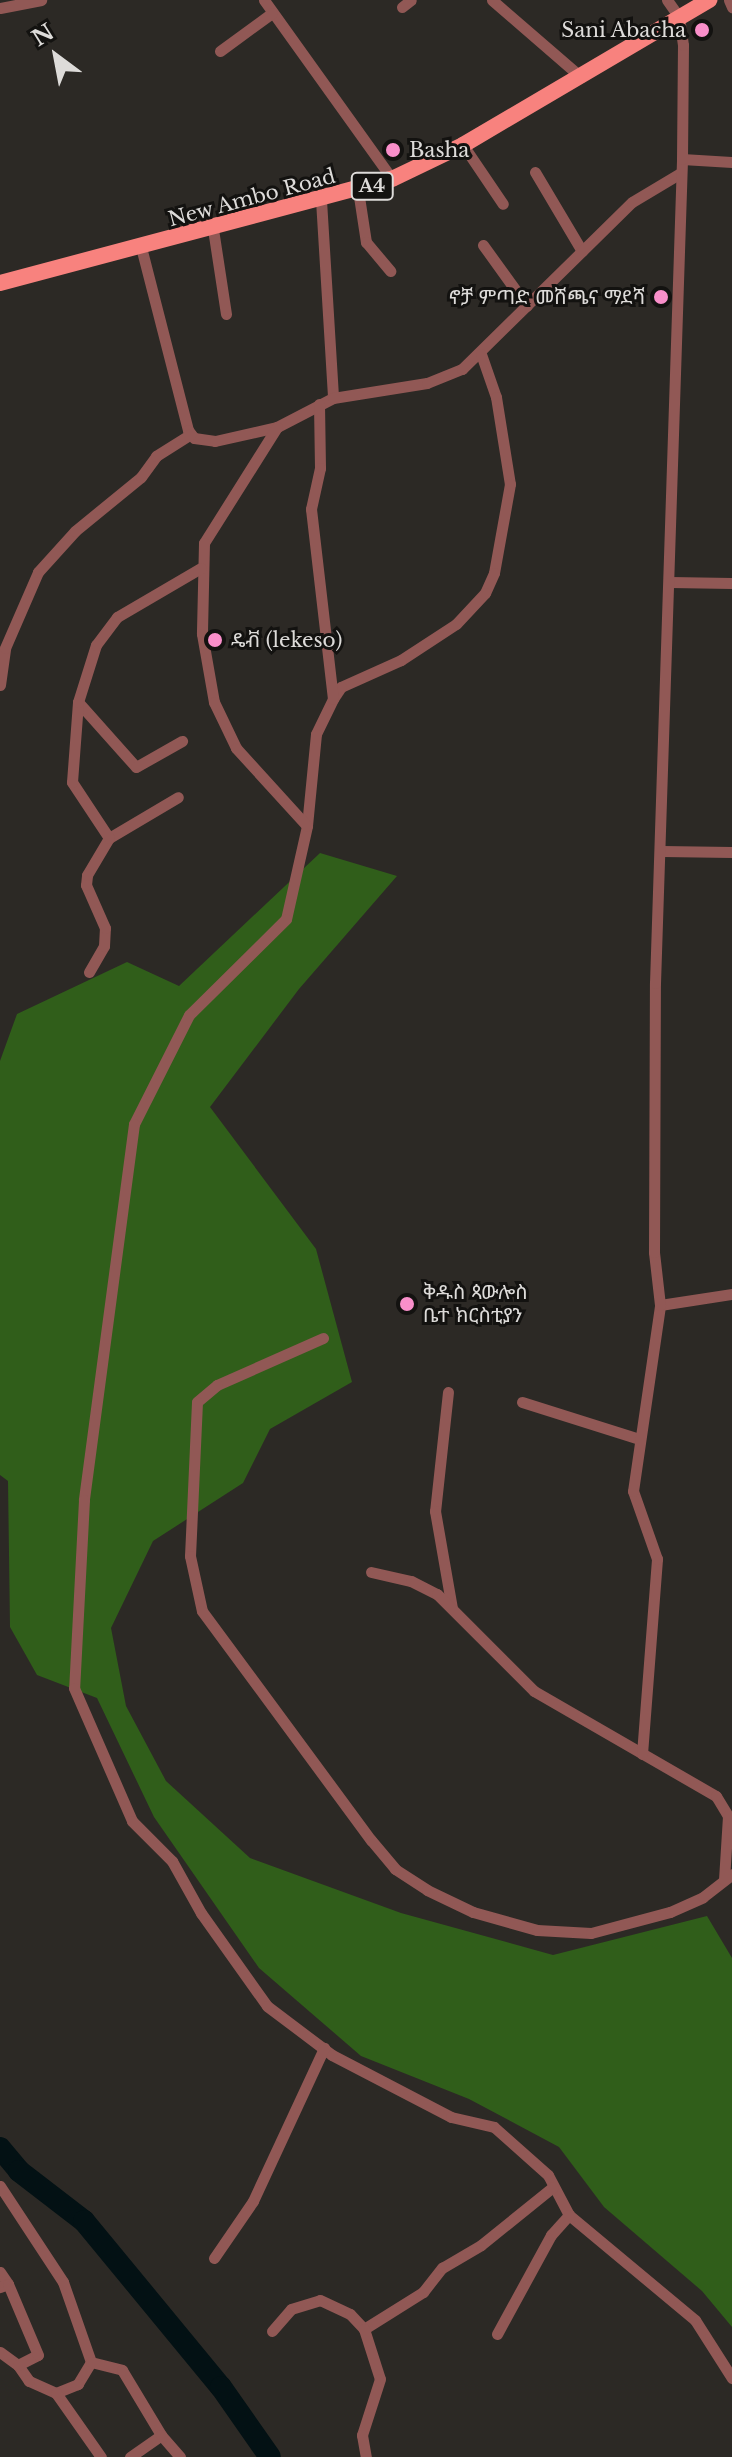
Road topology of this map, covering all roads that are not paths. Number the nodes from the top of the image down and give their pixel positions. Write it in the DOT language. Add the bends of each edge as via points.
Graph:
graph roads {
  1 [pos="41,0"];
  2 [pos="264,0"];
  3 [pos="492,0"];
  4 [pos="667,0"];
  5 [pos="709,0"];
  6 [pos="729,0"];
  7 [pos="732,7"];
  8 [pos="0,8"];
  9 [pos="272,13"];
  10 [pos="679,17"];
  11 [pos="220,51"];
  12 [pos="581,77"];
  13 [pos="463,145"];
  14 [pos="682,159"];
  15 [pos="732,162"];
  16 [pos="535,172"];
  17 [pos="679,174"];
  18 [pos="392,179"];
  19 [pos="358,190"];
  20 [pos="321,200"];
  21 [pos="503,204"];
  22 [pos="213,229"];
  23 [pos="483,245"];
  24 [pos="141,247"];
  25 [pos="582,251"];
  26 [pos="390,271"];
  27 [pos="0,283"];
  28 [pos="527,306"];
  29 [pos="226,314"];
  30 [pos="481,354"];
  31 [pos="333,398"];
  32 [pos="319,404"];
  33 [pos="277,427"];
  34 [pos="191,434"];
  35 [pos="201,568"];
  36 [pos="670,582"];
  37 [pos="732,583"];
  38 [pos="0,685"];
  39 [pos="333,699"];
  40 [pos="78,702"];
  41 [pos="182,741"];
  42 [pos="178,797"];
  43 [pos="307,826"];
  44 [pos="109,838"];
  45 [pos="662,851"];
  46 [pos="732,852"];
  47 [pos="89,972"];
  48 [pos="732,1294"];
  49 [pos="660,1305"];
  50 [pos="323,1338"];
  51 [pos="448,1392"];
  52 [pos="522,1402"];
  53 [pos="639,1439"];
  54 [pos="371,1572"];
  55 [pos="452,1608"];
  56 [pos="642,1754"];
  57 [pos="728,1877"];
  58 [pos="324,2048"];
  59 [pos="553,2187"];
  60 [pos="2,2191"];
  61 [pos="569,2215"];
  62 [pos="214,2258"];
  63 [pos="0,2272"];
  64 [pos="4,2285"];
  65 [pos="364,2329"];
  66 [pos="272,2331"];
  67 [pos="497,2334"];
  68 [pos="6,2358"];
  69 [pos="91,2362"];
  70 [pos="732,2378"];
  71 [pos="56,2393"];
  72 [pos="161,2435"];
  73 [pos="101,2457"];
  74 [pos="130,2457"];
  75 [pos="180,2457"];
  76 [pos="366,2457"];
  1 -- 8 [label="street"];
  2 -- 9 [label="street"];
  3 -- 12 [label="street"];
  4 -- 10 [label="street"];
  5 -- 10 [label="main road, New Ambo Road / A4"];
  6 -- 7 [label="street"];
  9 -- 11 [label="street"];
  9 -- 18 [label="street"];
  10 -- 12 [label="main road, New Ambo Road / A4"];
  10 -- 14 [label="street"];
  12 -- 13 [label="main road, New Ambo Road / A4"];
  13 -- 18 [label="main road, New Ambo Road / A4"];
  13 -- 21 [label="street"];
  14 -- 15 [label="street"];
  14 -- 17 [label="street"];
  16 -- 25 [label="street"];
  17 -- 25 [label="street" via="632,202"];
  17 -- 36 [label="street"];
  18 -- 19 [label="main road, New Ambo Road / A4"];
  19 -- 20 [label="main road, New Ambo Road / A4"];
  19 -- 26 [label="street" via="366,242"];
  20 -- 22 [label="main road, New Ambo Road / A4"];
  20 -- 31 [label="street"];
  22 -- 24 [label="main road, New Ambo Road / A4"];
  22 -- 29 [label="street"];
  23 -- 28 [label="street"];
  24 -- 27 [label="main road, New Ambo Road / A4"];
  24 -- 34 [label="street"];
  25 -- 28 [label="street"];
  28 -- 30 [label="street"];
  30 -- 31 [label="street" via="462,369 427,383"];
  30 -- 39 [label="street" via="496,397 510,484 494,573 485,593 456,624 401,660 341,687"];
  31 -- 32 [label="street"];
  32 -- 33 [label="street"];
  32 -- 39 [label="street" via="320,468 311,509"];
  33 -- 34 [label="street" via="215,441"];
  33 -- 35 [label="street" via="218,515 204,543"];
  34 -- 38 [label="street" via="156,456 141,477 75,531 38,572 5,648"];
  35 -- 40 [label="street" via="117,617 96,645"];
  35 -- 43 [label="street" via="202,634 214,702 249,767"];
  36 -- 37 [label="street"];
  36 -- 45 [label="street"];
  39 -- 43 [label="street" via="316,734"];
  40 -- 41 [label="street" via="136,767"];
  40 -- 44 [label="street" via="72,782"];
  42 -- 44 [label="street"];
  43 -- 58 [label="street" via="286,919 189,1015 130,1140 84,1500 74,1688 132,1821 172,1861 201,1913 267,2006"];
  44 -- 47 [label="street" via="87,875 86,885 105,928 104,946"];
  45 -- 46 [label="street"];
  45 -- 49 [label="street" via="654,1252"];
  48 -- 49 [label="street"];
  49 -- 53 [label="street"];
  50 -- 57 [label="street" via="217,1385 193,1411 190,1556 198,1601 255,1683 395,1869 473,1912 537,1930 591,1933 670,1912"];
  51 -- 55 [label="street" via="437,1453 435,1511"];
  52 -- 53 [label="street"];
  53 -- 56 [label="street" via="633,1491 657,1559"];
  54 -- 55 [label="street" via="411,1581"];
  55 -- 56 [label="street" via="534,1691"];
  56 -- 57 [label="street" via="724,1804"];
  58 -- 59 [label="street" via="451,2117 494,2127 548,2175"];
  58 -- 62 [label="street" via="253,2201"];
  59 -- 61 [label="street"];
  59 -- 65 [label="street" via="481,2245 442,2268 423,2292"];
  60 -- 69 [label="street" via="63,2282"];
  61 -- 67 [label="street" via="551,2235"];
  61 -- 70 [label="street" via="695,2320"];
  63 -- 64 [label="street"];
  64 -- 68 [label="street" via="38,2350 33,2359"];
  65 -- 66 [label="street" via="350,2314 320,2300 291,2309"];
  65 -- 76 [label="street" via="380,2379 362,2435"];
  68 -- 71 [label="street" via="29,2381"];
  69 -- 71 [label="street" via="78,2384"];
  69 -- 72 [label="street" via="122,2370"];
  71 -- 73 [label="street"];
  72 -- 74 [label="street"];
  72 -- 75 [label="street"];
}
